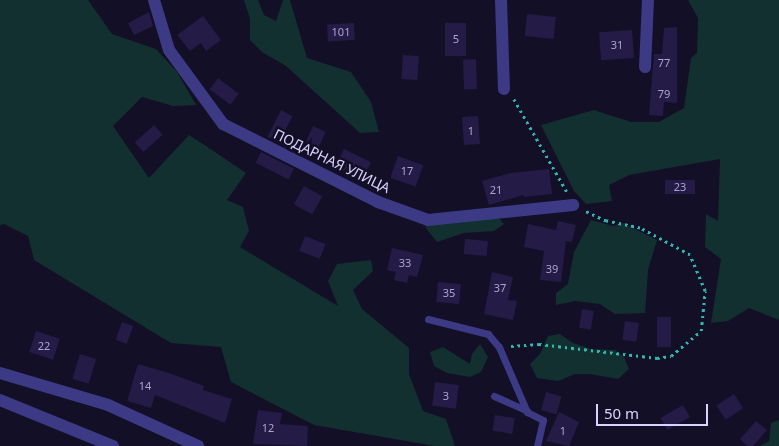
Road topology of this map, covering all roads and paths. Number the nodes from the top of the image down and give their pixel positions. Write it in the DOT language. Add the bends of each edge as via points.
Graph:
graph roads {
  1 [pos="154,0"];
  2 [pos="501,0"];
  3 [pos="648,0"];
  4 [pos="645,67"];
  5 [pos="504,88"];
  6 [pos="573,205"];
  7 [pos="428,319"];
  8 [pos="499,347"];
  9 [pos="0,373"];
  10 [pos="494,396"];
  11 [pos="0,400"];
  12 [pos="527,412"];
  13 [pos="114,446"];
  14 [pos="198,446"];
  15 [pos="537,446"];
  1 -- 6 [label="street, ПОДАРНАЯ УЛИЦА" via="169,50 223,124 378,202 428,220"];
  2 -- 5 [label="street"];
  3 -- 4 [label="street"];
  5 -- 6 [label="path" via="532,126"];
  6 -- 8 [label="path" via="606,221 640,228 690,255 705,291 701,331 671,356 657,358 539,344"];
  7 -- 8 [label="lane" via="488,334"];
  8 -- 12 [label="lane"];
  9 -- 14 [label="street" via="108,404"];
  10 -- 12 [label="lane"];
  11 -- 13 [label="street"];
  12 -- 15 [label="lane" via="543,420"];
}
